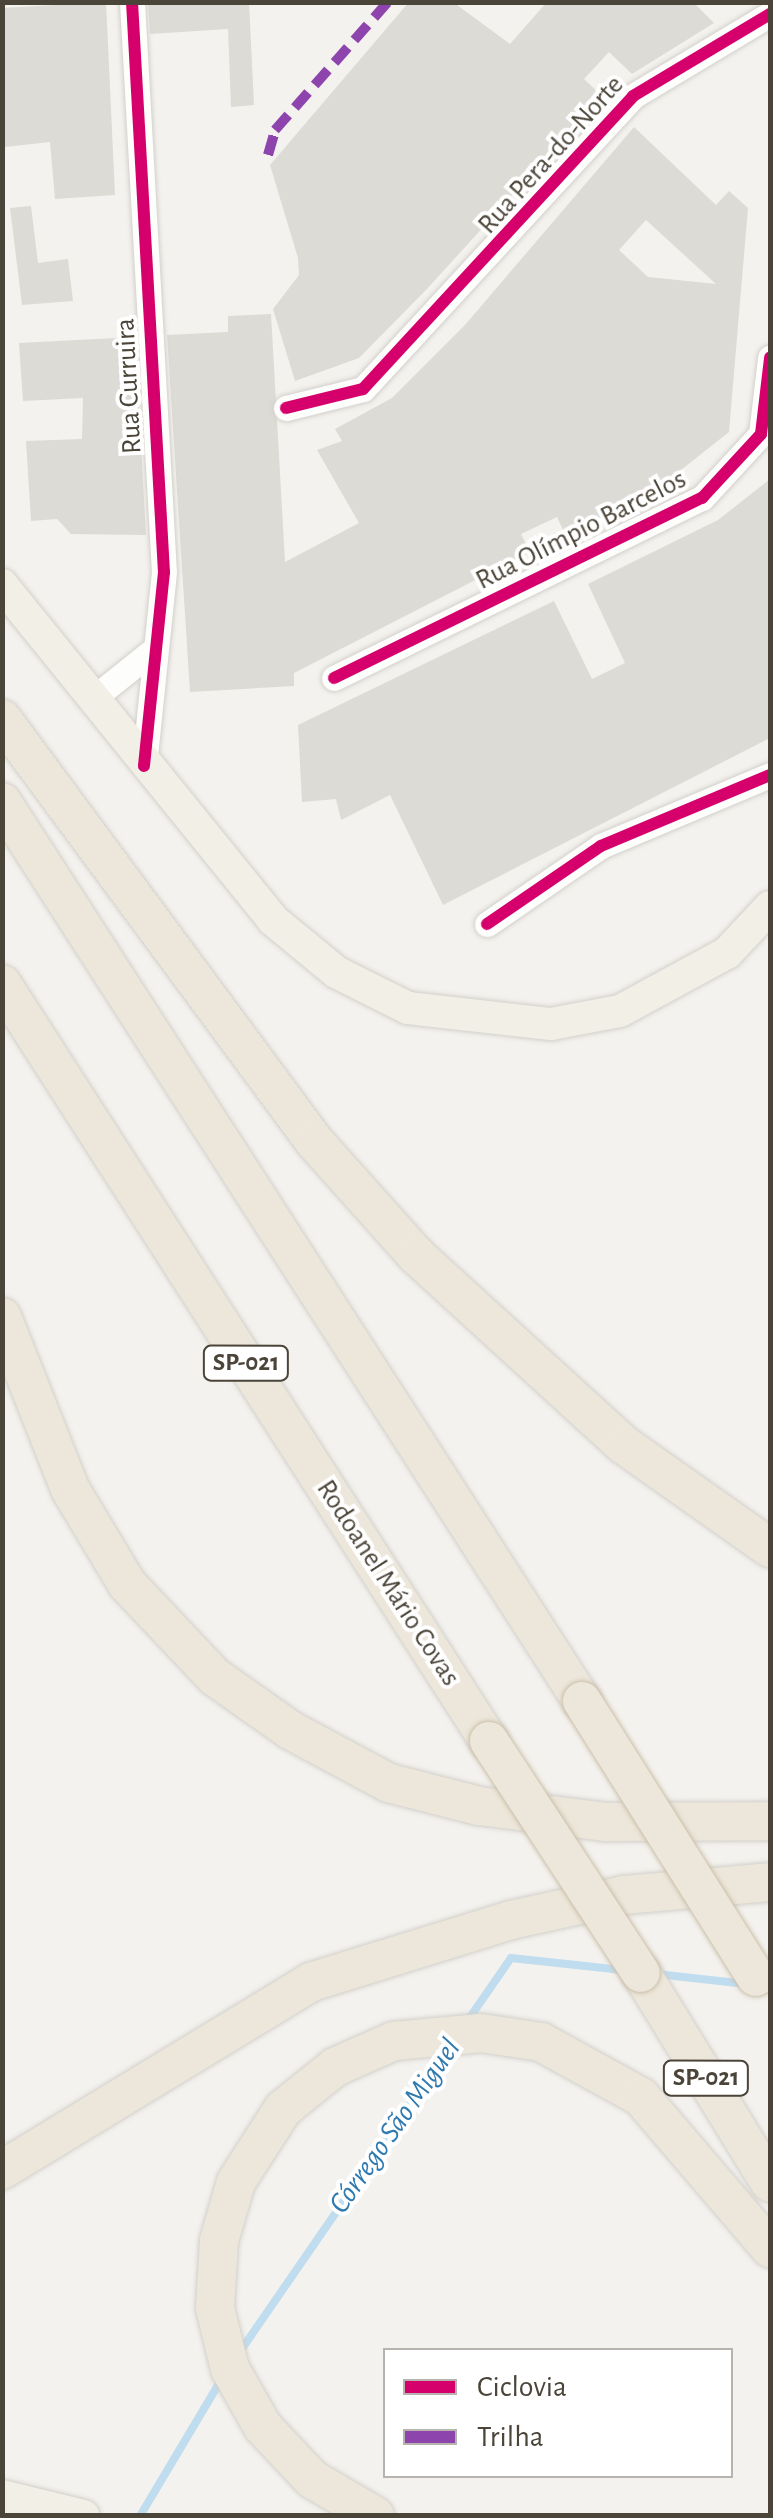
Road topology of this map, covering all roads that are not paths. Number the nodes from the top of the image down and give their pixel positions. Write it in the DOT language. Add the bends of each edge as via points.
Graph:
graph roads {
  1 [pos="132,2"];
  2 [pos="770,14"];
  3 [pos="770,358"];
  4 [pos="286,408"];
  5 [pos="2,585"];
  6 [pos="155,649"];
  7 [pos="334,678"];
  8 [pos="91,700"];
  9 [pos="2,720"];
  10 [pos="144,766"];
  11 [pos="770,775"];
  12 [pos="2,802"];
  13 [pos="770,907"];
  14 [pos="487,924"];
  15 [pos="2,984"];
  16 [pos="2,1317"];
  17 [pos="770,1548"];
  18 [pos="770,1821"];
  19 [pos="770,1882"];
  20 [pos="763,1988"];
  21 [pos="2,2170"];
  22 [pos="770,2183"];
  23 [pos="770,2248"];
  24 [pos="2,2496"];
  25 [pos="84,2516"];
  26 [pos="375,2516"];
  1 -- 6 [label="street, Rua Curruira" via="164,572"];
  2 -- 4 [label="street, Rua Pera-do-Norte" via="633,96 363,389"];
  3 -- 7 [label="street, Rua Olímpio Barcelos" via="761,434 702,498"];
  5 -- 8 [label="main road"];
  6 -- 8 [label="street"];
  6 -- 10 [label="street, Rua Curruira"];
  8 -- 10 [label="main road"];
  9 -- 17 [label="highway" via="290,1109 417,1256 624,1444"];
  10 -- 13 [label="main road" via="273,920 336,972 408,1008 495,1023 620,1010 727,952"];
  11 -- 14 [label="street" via="601,846"];
  12 -- 20 [label="highway, bridge"];
  15 -- 22 [label="highway, Rodoanel Mário Covas / SP-021, bridge"];
  16 -- 18 [label="highway" via="70,1488 127,1584 215,1677 290,1730 390,1783 479,1806 605,1822"];
  19 -- 21 [label="highway" via="625,1895 530,1916 312,1982"];
  23 -- 26 [label="highway" via="641,2097 541,2042 481,2033 394,2041 335,2067 283,2110 236,2182 219,2240 215,2308 230,2370 263,2427 312,2479"];
  24 -- 25 [label="main road"];
}
